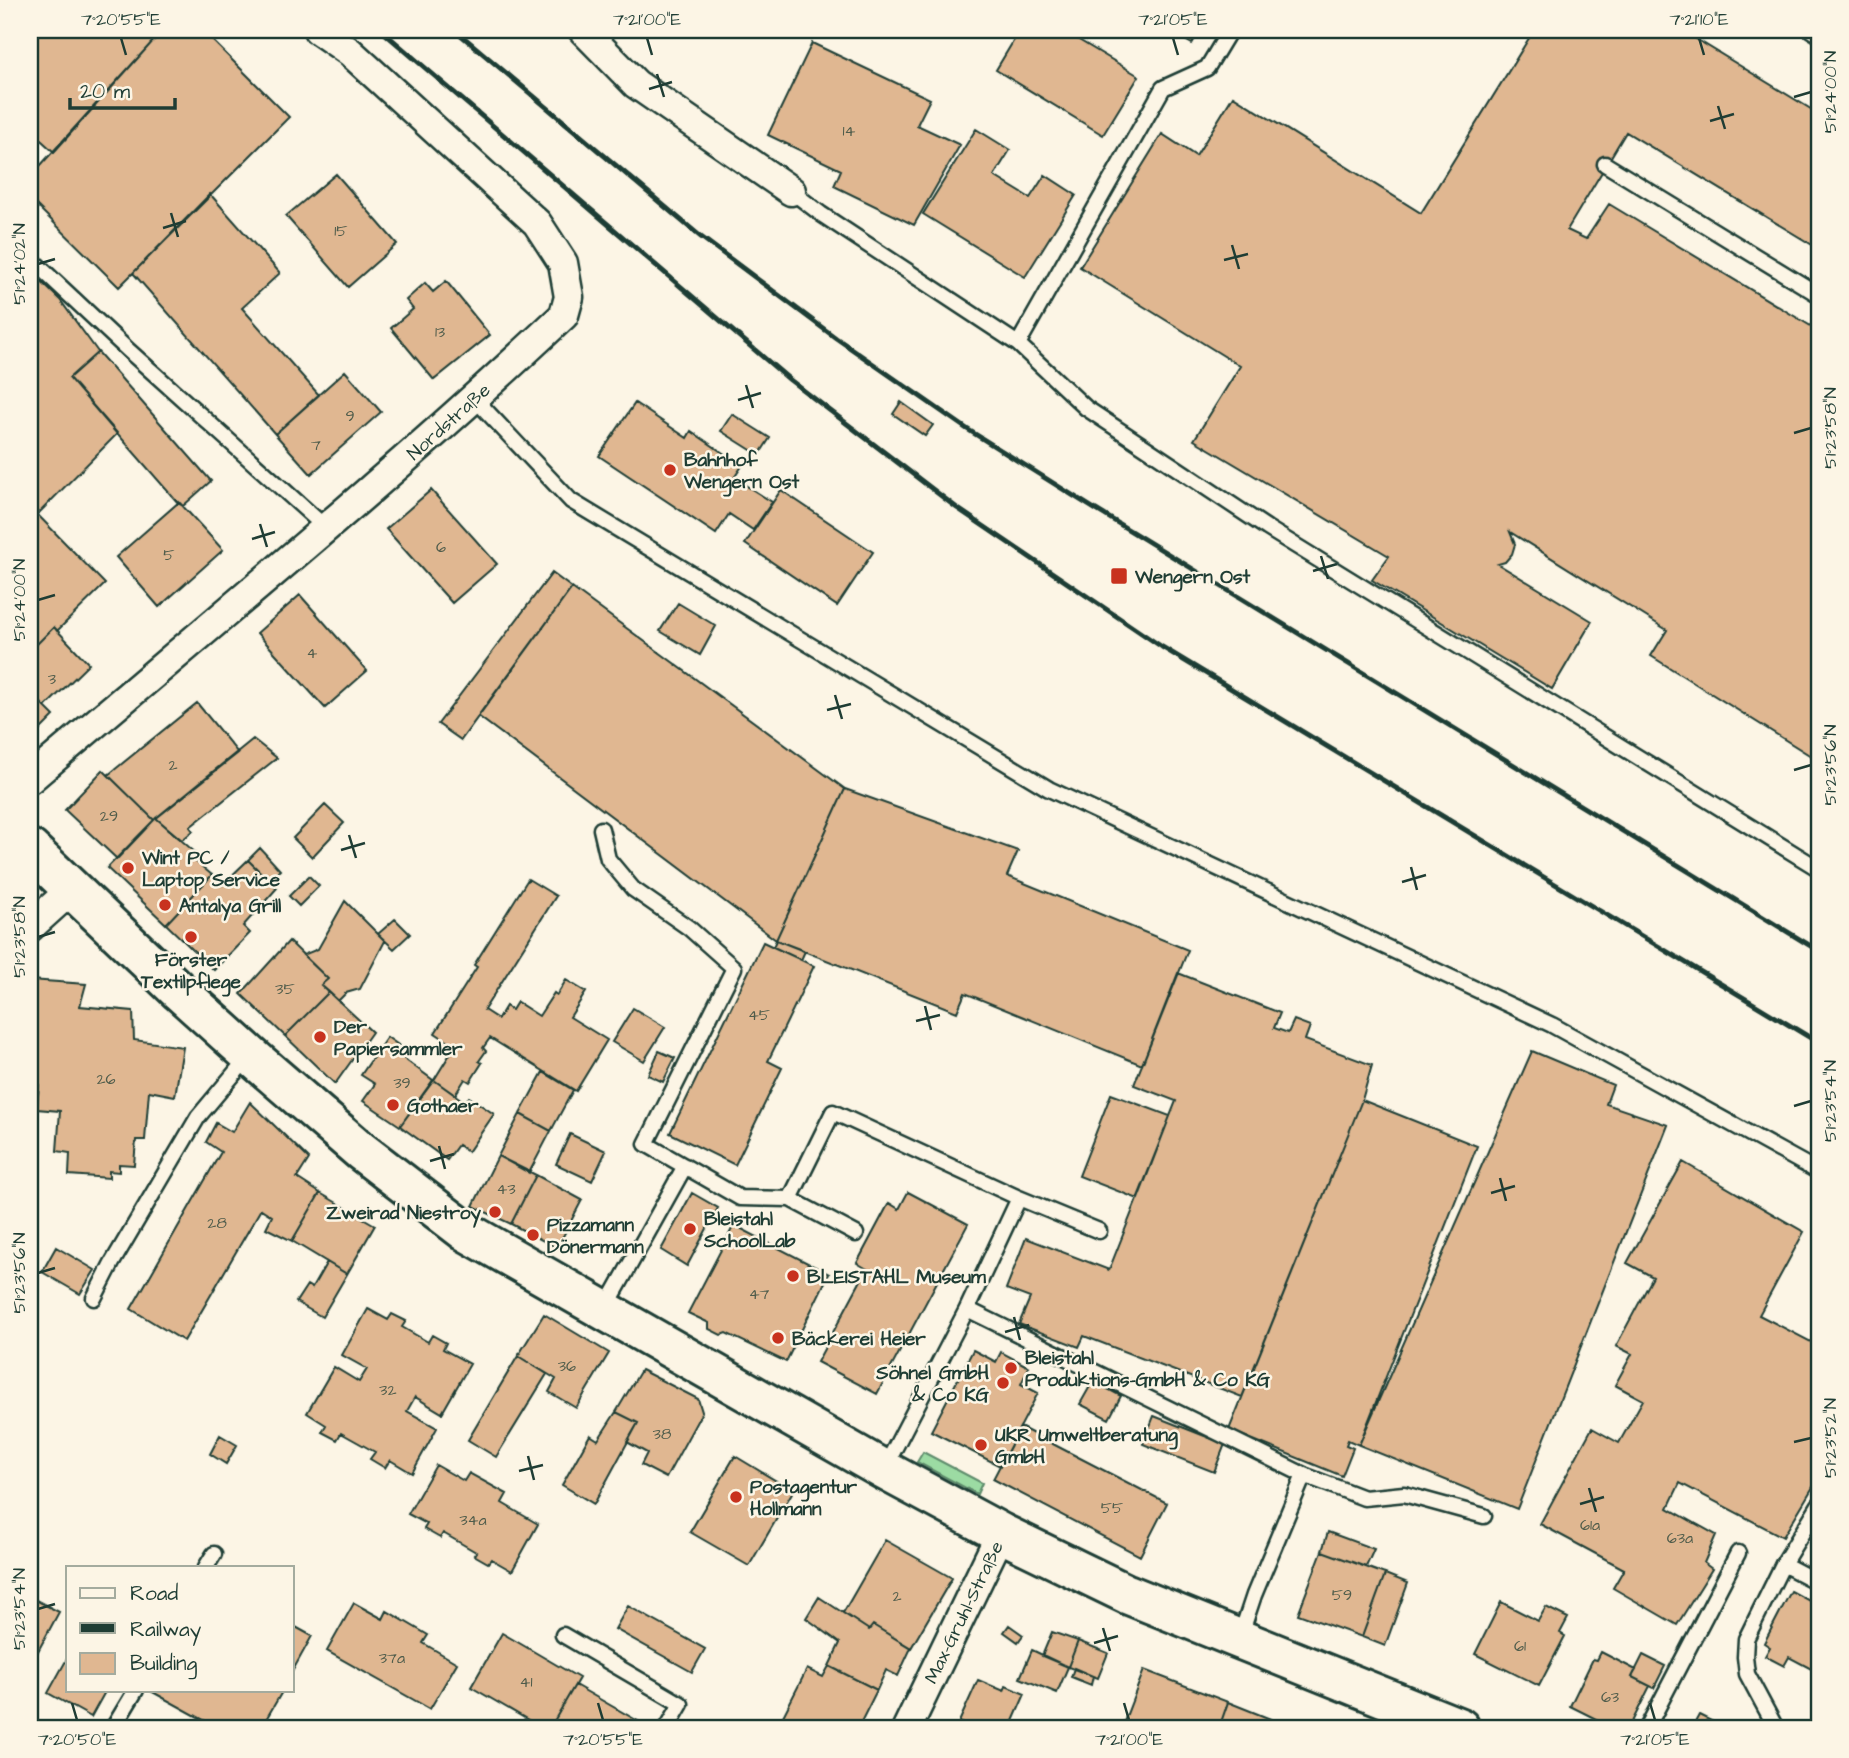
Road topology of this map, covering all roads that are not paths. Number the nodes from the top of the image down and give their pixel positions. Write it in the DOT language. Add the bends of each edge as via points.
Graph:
graph roads {
  1 [pos="318,30"];
  2 [pos="583,30"];
  3 [pos="1230,30"];
  4 [pos="1811,30"];
  5 [pos="1819,35"];
  6 [pos="1605,164"];
  7 [pos="791,191"];
  8 [pos="30,258"];
  9 [pos="1819,295"];
  10 [pos="1018,344"];
  11 [pos="475,399"];
  12 [pos="326,528"];
  13 [pos="30,779"];
  14 [pos="601,829"];
  15 [pos="30,849"];
  16 [pos="1819,869"];
  17 [pos="71,890"];
  18 [pos="30,927"];
  19 [pos="250,1055"];
  20 [pos="685,1166"];
  21 [pos="1819,1172"];
  22 [pos="1019,1198"];
  23 [pos="790,1199"];
  24 [pos="1099,1231"];
  25 [pos="856,1234"];
  26 [pos="94,1298"];
  27 [pos="967,1309"];
  28 [pos="604,1312"];
  29 [pos="884,1470"];
  30 [pos="1304,1475"];
  31 [pos="1819,1505"];
  32 [pos="1484,1516"];
  33 [pos="1002,1533"];
  34 [pos="1738,1553"];
  35 [pos="214,1554"];
  36 [pos="1783,1564"];
  37 [pos="207,1566"];
  38 [pos="1819,1583"];
  39 [pos="563,1635"];
  40 [pos="1240,1639"];
  41 [pos="134,1692"];
  42 [pos="113,1728"];
  43 [pos="667,1728"];
  44 [pos="907,1728"];
  45 [pos="1460,1728"];
  46 [pos="1647,1728"];
  47 [pos="1776,1728"];
  1 -- 11 [label="street, Nordstraße" via="350,52 537,223 563,263 569,297 564,315"];
  2 -- 7 [label="street" via="636,84"];
  3 -- 10 [label="lane" via="1207,68 1163,88"];
  4 -- 5 [label="lane"];
  6 -- 9 [label="lane"];
  7 -- 10 [label="lane"];
  8 -- 12 [label="lane"];
  10 -- 16 [label="lane" via="1086,408 1267,528"];
  11 -- 12 [label="street, Nordstraße"];
  11 -- 21 [label="lane" via="571,501 1049,789 1552,1025"];
  12 -- 13 [label="street, Nordstraße"];
  14 -- 20 [label="lane" via="608,859 634,889 734,968 646,1144"];
  15 -- 17 [label="main road"];
  17 -- 18 [label="street"];
  17 -- 19 [label="main road"];
  19 -- 26 [label="lane" via="198,1118"];
  19 -- 28 [label="main road" via="360,1151 465,1231"];
  20 -- 23 [label="lane" via="740,1198"];
  20 -- 28 [label="lane"];
  22 -- 23 [label="lane" via="833,1112"];
  22 -- 24 [label="lane"];
  22 -- 27 [label="lane"];
  23 -- 25 [label="lane"];
  27 -- 29 [label="lane"];
  27 -- 30 [label="lane"];
  28 -- 29 [label="main road"];
  29 -- 33 [label="main road"];
  30 -- 32 [label="lane" via="1364,1498 1404,1494"];
  30 -- 40 [label="lane"];
  31 -- 36 [label="lane"];
  33 -- 40 [label="main road" via="1126,1594"];
  33 -- 44 [label="street, Max-Gruhl-Straße"];
  34 -- 46 [label="lane"];
  35 -- 37 [label="lane"];
  36 -- 38 [label="lane"];
  36 -- 47 [label="lane" via="1746,1639 1745,1657 1747,1674"];
  39 -- 43 [label="lane" via="681,1704"];
  40 -- 45 [label="main road"];
  41 -- 42 [label="lane"];
}
